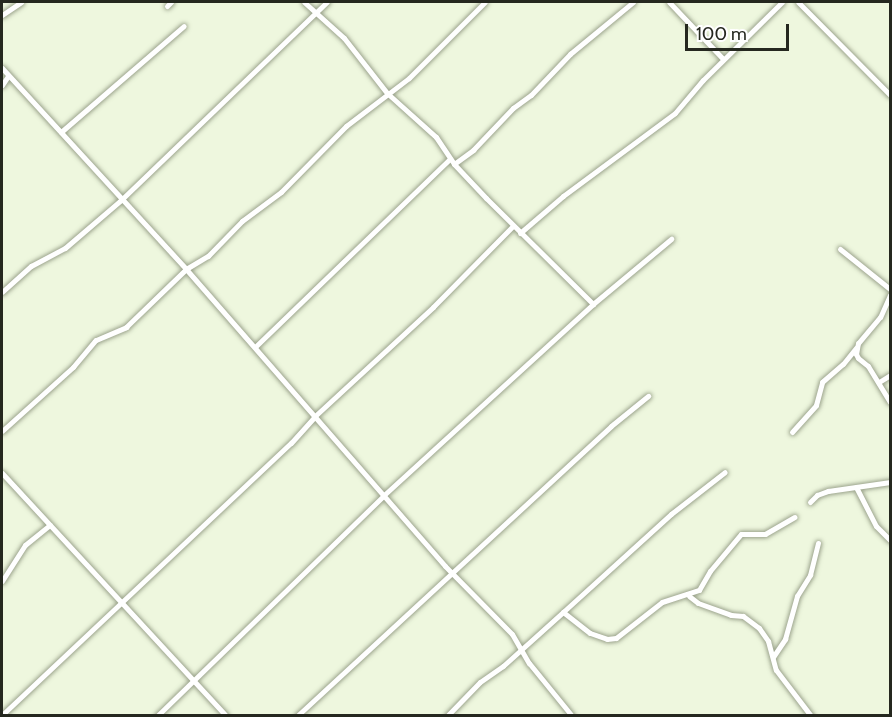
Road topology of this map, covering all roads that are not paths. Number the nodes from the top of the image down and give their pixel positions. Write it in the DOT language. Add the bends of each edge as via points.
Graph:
graph roads {
  1 [pos="21,2"];
  2 [pos="304,2"];
  3 [pos="327,2"];
  4 [pos="486,2"];
  5 [pos="633,2"];
  6 [pos="669,2"];
  7 [pos="782,2"];
  8 [pos="798,2"];
  9 [pos="315,14"];
  10 [pos="2,15"];
  11 [pos="184,26"];
  12 [pos="723,59"];
  13 [pos="2,68"];
  14 [pos="8,76"];
  15 [pos="2,85"];
  16 [pos="387,93"];
  17 [pos="891,95"];
  18 [pos="60,132"];
  19 [pos="452,162"];
  20 [pos="121,200"];
  21 [pos="513,226"];
  22 [pos="520,233"];
  23 [pos="671,238"];
  24 [pos="840,249"];
  25 [pos="186,269"];
  26 [pos="891,289"];
  27 [pos="2,292"];
  28 [pos="891,294"];
  29 [pos="592,304"];
  30 [pos="255,347"];
  31 [pos="856,347"];
  32 [pos="891,375"];
  33 [pos="879,382"];
  34 [pos="648,396"];
  35 [pos="891,402"];
  36 [pos="315,416"];
  37 [pos="2,431"];
  38 [pos="792,432"];
  39 [pos="725,472"];
  40 [pos="2,473"];
  41 [pos="891,482"];
  42 [pos="856,487"];
  43 [pos="384,495"];
  44 [pos="810,502"];
  45 [pos="795,517"];
  46 [pos="50,525"];
  47 [pos="891,540"];
  48 [pos="818,543"];
  49 [pos="453,574"];
  50 [pos="2,581"];
  51 [pos="689,596"];
  52 [pos="121,601"];
  53 [pos="563,612"];
  54 [pos="522,650"];
  55 [pos="773,657"];
  56 [pos="193,680"];
  57 [pos="2,715"];
  58 [pos="157,716"];
  59 [pos="226,716"];
  60 [pos="297,716"];
  61 [pos="447,716"];
  62 [pos="572,716"];
  63 [pos="811,716"];
  1 -- 10 [label="street"];
  2 -- 9 [label="street"];
  3 -- 9 [label="street"];
  4 -- 16 [label="street" via="409,78"];
  5 -- 19 [label="street" via="570,54 473,150"];
  6 -- 12 [label="street"];
  7 -- 12 [label="street"];
  8 -- 17 [label="street"];
  9 -- 16 [label="street" via="344,38"];
  9 -- 20 [label="street"];
  11 -- 18 [label="street"];
  12 -- 22 [label="street" via="675,113"];
  13 -- 14 [label="street"];
  14 -- 15 [label="street"];
  14 -- 18 [label="street"];
  16 -- 19 [label="street" via="436,137"];
  16 -- 25 [label="street" via="339,132 281,192 242,221 219,247"];
  18 -- 20 [label="street"];
  19 -- 21 [label="street"];
  19 -- 30 [label="street"];
  20 -- 25 [label="street"];
  20 -- 27 [label="street" via="65,248 31,266"];
  21 -- 22 [label="street"];
  21 -- 36 [label="street" via="433,307"];
  22 -- 29 [label="street"];
  23 -- 29 [label="street"];
  24 -- 26 [label="street"];
  25 -- 30 [label="street"];
  25 -- 37 [label="street" via="126,327 96,340 73,367"];
  28 -- 31 [label="street" via="880,317"];
  29 -- 43 [label="street"];
  30 -- 36 [label="street"];
  31 -- 33 [label="street" via="858,358"];
  31 -- 38 [label="street" via="822,382 816,405"];
  32 -- 33 [label="street"];
  33 -- 35 [label="street"];
  34 -- 49 [label="street"];
  36 -- 43 [label="street"];
  36 -- 52 [label="street"];
  39 -- 53 [label="street" via="671,514"];
  40 -- 46 [label="street"];
  41 -- 42 [label="street"];
  42 -- 44 [label="street" via="828,491"];
  42 -- 47 [label="street" via="876,526"];
  43 -- 49 [label="street"];
  43 -- 56 [label="street"];
  45 -- 51 [label="street" via="765,534 741,534 699,590"];
  46 -- 50 [label="street" via="25,545"];
  46 -- 52 [label="street"];
  48 -- 55 [label="street" via="785,639"];
  49 -- 54 [label="street" via="512,634"];
  49 -- 60 [label="street"];
  51 -- 53 [label="street" via="662,602 612,639 590,633"];
  51 -- 55 [label="street" via="698,603 750,621 765,634"];
  52 -- 56 [label="street"];
  52 -- 57 [label="street"];
  53 -- 54 [label="street"];
  54 -- 61 [label="street" via="480,682"];
  54 -- 62 [label="street"];
  55 -- 63 [label="street" via="776,669"];
  56 -- 58 [label="street"];
  56 -- 59 [label="street"];
}
